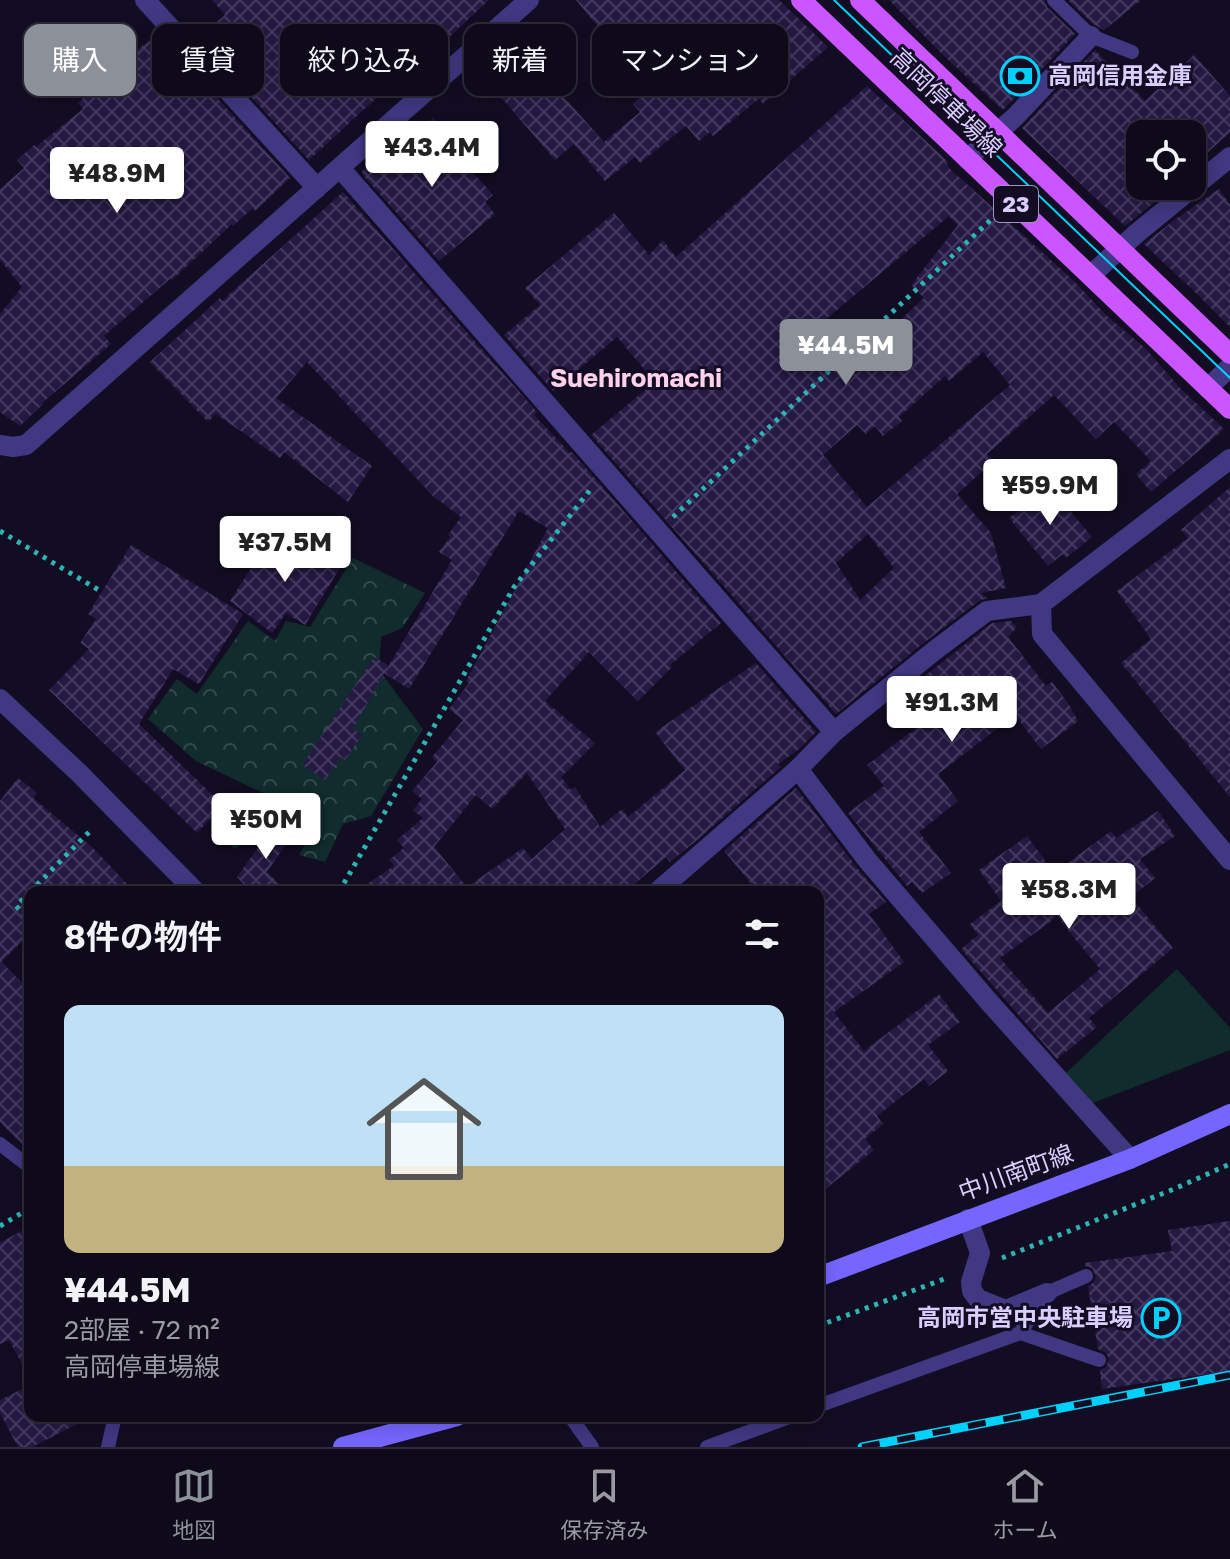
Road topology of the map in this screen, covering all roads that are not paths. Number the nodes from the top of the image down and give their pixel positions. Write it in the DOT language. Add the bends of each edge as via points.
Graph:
graph roads {
  1 [pos="145,0"];
  2 [pos="529,0"];
  3 [pos="801,0"];
  4 [pos="860,0"];
  5 [pos="1054,0"];
  6 [pos="1091,36"];
  7 [pos="1132,52"];
  8 [pos="998,132"];
  9 [pos="1230,157"];
  10 [pos="967,159"];
  11 [pos="340,168"];
  12 [pos="317,188"];
  13 [pos="1120,248"];
  14 [pos="1091,275"];
  15 [pos="1230,354"];
  16 [pos="1230,367"];
  17 [pos="1208,388"];
  18 [pos="1230,409"];
  19 [pos="0,445"];
  20 [pos="1230,459"];
  21 [pos="1041,604"];
  22 [pos="0,699"];
  23 [pos="834,732"];
  24 [pos="798,769"];
  25 [pos="1230,860"];
  26 [pos="190,886"];
  27 [pos="664,886"];
  28 [pos="1230,1114"];
  29 [pos="0,1144"];
  30 [pos="1130,1159"];
  31 [pos="24,1162"];
  32 [pos="968,1219"];
  33 [pos="824,1275"];
  34 [pos="1086,1276"];
  35 [pos="1047,1293"];
  36 [pos="1020,1333"];
  37 [pos="1099,1360"];
  38 [pos="824,1404"];
  39 [pos="114,1422"];
  40 [pos="438,1422"];
  41 [pos="574,1422"];
  42 [pos="776,1422"];
  43 [pos="368,1444"];
  44 [pos="108,1447"];
  45 [pos="343,1447"];
  46 [pos="592,1447"];
  47 [pos="707,1447"];
  1 -- 12 [label="street"];
  2 -- 11 [label="street"];
  3 -- 10 [label="main road, 高岡停車場線 / 23"];
  4 -- 8 [label="main road, 高岡停車場線 / 23"];
  5 -- 6 [label="lane"];
  6 -- 7 [label="lane"];
  6 -- 8 [label="street"];
  8 -- 10 [label="street"];
  8 -- 13 [label="main road, 高岡停車場線 / 23"];
  9 -- 13 [label="street"];
  10 -- 14 [label="main road, 高岡停車場線 / 23"];
  11 -- 12 [label="street"];
  11 -- 23 [label="street"];
  12 -- 19 [label="street" via="26,445"];
  13 -- 14 [label="street"];
  13 -- 15 [label="main road, 高岡停車場線 / 23"];
  14 -- 17 [label="main road, 高岡停車場線 / 23"];
  16 -- 17 [label="street"];
  17 -- 18 [label="main road, 高岡停車場線 / 23"];
  20 -- 21 [label="street"];
  21 -- 23 [label="street" via="987,611"];
  21 -- 25 [label="street" via="1042,634"];
  22 -- 26 [label="street"];
  23 -- 24 [label="street"];
  24 -- 27 [label="street"];
  24 -- 30 [label="street" via="868,861"];
  28 -- 30 [label="main road, 中川南町線"];
  29 -- 31 [label="lane"];
  30 -- 32 [label="main road, 中川南町線"];
  32 -- 33 [label="main road, 中川南町線"];
  32 -- 35 [label="street" via="980,1253 971,1282 978,1299 1006,1310"];
  34 -- 35 [label="lane"];
  35 -- 36 [label="lane"];
  36 -- 37 [label="lane"];
  36 -- 38 [label="lane"];
  39 -- 44 [label="lane"];
  40 -- 43 [label="main road"];
  41 -- 46 [label="lane"];
  42 -- 47 [label="lane"];
  43 -- 45 [label="main road"];
}
